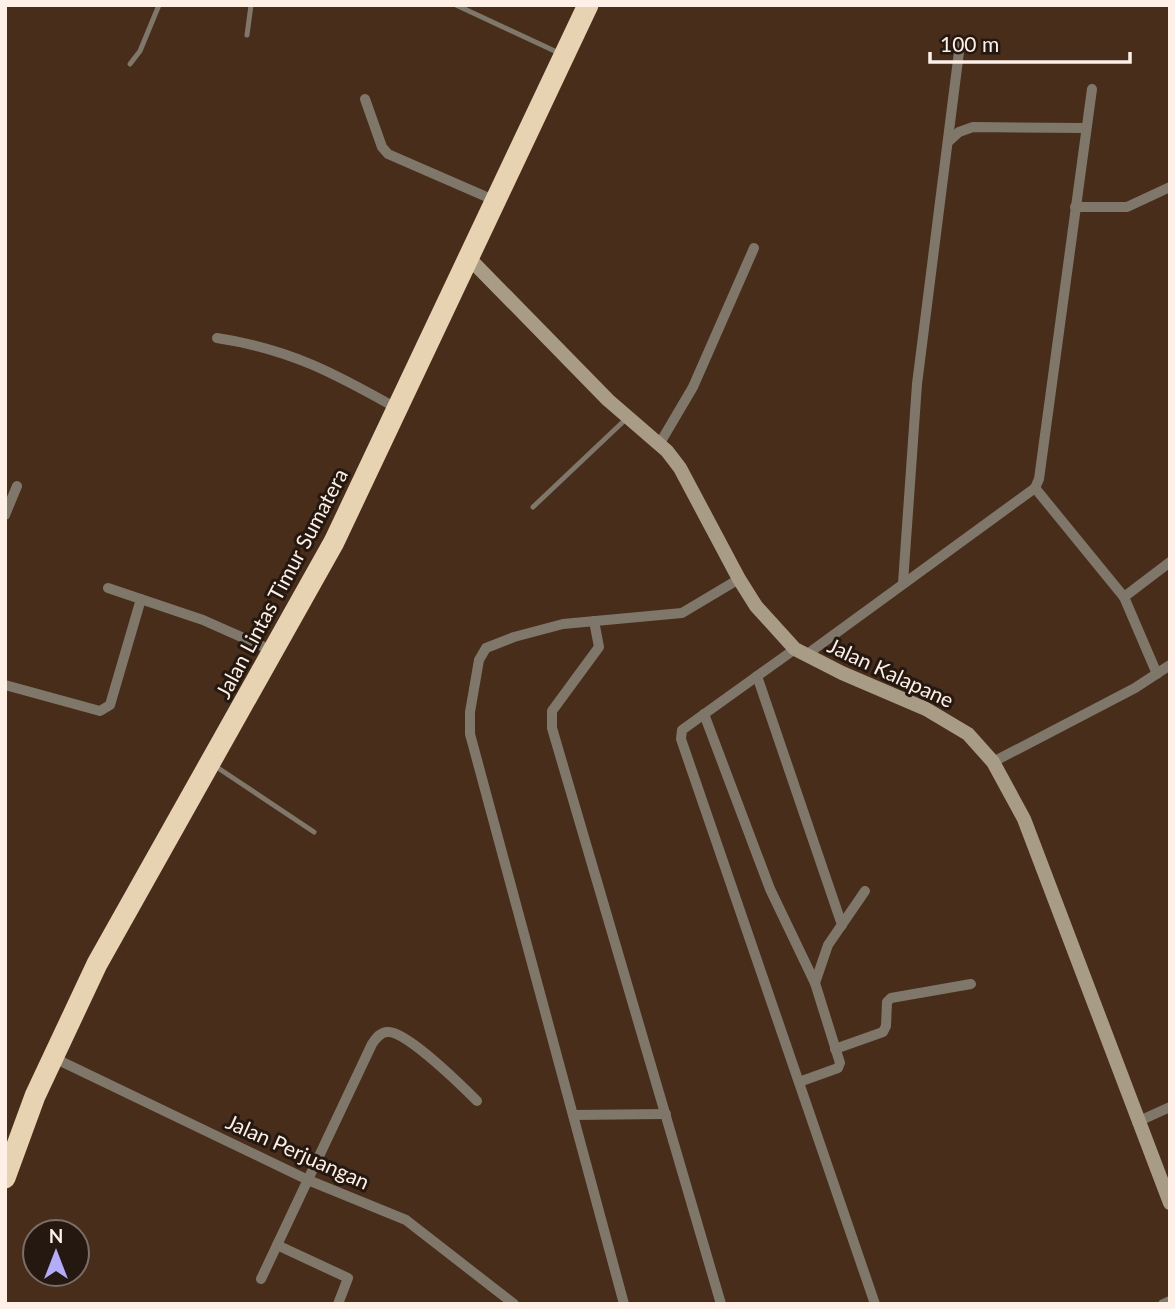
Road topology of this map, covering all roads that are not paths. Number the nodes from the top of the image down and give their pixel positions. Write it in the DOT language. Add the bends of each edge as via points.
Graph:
graph roads {
  1 [pos="159,5"];
  2 [pos="251,5"];
  3 [pos="456,5"];
  4 [pos="588,5"];
  5 [pos="247,35"];
  6 [pos="960,44"];
  7 [pos="565,56"];
  8 [pos="130,64"];
  9 [pos="1092,89"];
  10 [pos="365,99"];
  11 [pos="1086,128"];
  12 [pos="949,141"];
  13 [pos="1170,187"];
  14 [pos="496,201"];
  15 [pos="1075,207"];
  16 [pos="754,248"];
  17 [pos="469,258"];
  18 [pos="217,338"];
  19 [pos="398,409"];
  20 [pos="629,416"];
  21 [pos="660,443"];
  22 [pos="17,486"];
  23 [pos="1035,488"];
  24 [pos="533,508"];
  25 [pos="5,515"];
  26 [pos="1170,562"];
  27 [pos="738,579"];
  28 [pos="903,583"];
  29 [pos="108,588"];
  30 [pos="1124,597"];
  31 [pos="141,599"];
  32 [pos="594,621"];
  33 [pos="273,652"];
  34 [pos="800,652"];
  35 [pos="1170,665"];
  36 [pos="1157,674"];
  37 [pos="757,676"];
  38 [pos="5,685"];
  39 [pos="704,714"];
  40 [pos="993,762"];
  41 [pos="210,763"];
  42 [pos="314,832"];
  43 [pos="865,891"];
  44 [pos="842,925"];
  45 [pos="815,983"];
  46 [pos="971,984"];
  47 [pos="835,1048"];
  48 [pos="52,1057"];
  49 [pos="799,1082"];
  50 [pos="477,1101"];
  51 [pos="1170,1107"];
  52 [pos="666,1114"];
  53 [pos="573,1115"];
  54 [pos="1137,1122"];
  55 [pos="5,1178"];
  56 [pos="308,1180"];
  57 [pos="1170,1203"];
  58 [pos="277,1245"];
  59 [pos="261,1279"];
  60 [pos="1170,1301"];
  61 [pos="338,1304"];
  62 [pos="514,1304"];
  63 [pos="624,1304"];
  64 [pos="722,1304"];
  65 [pos="875,1304"];
  66 [pos="1163,1304"];
  1 -- 8 [label="lane"];
  2 -- 5 [label="lane"];
  3 -- 7 [label="lane"];
  4 -- 7 [label="highway, Jalan Lintas Timur Sumatera"];
  6 -- 12 [label="street"];
  7 -- 14 [label="highway, Jalan Lintas Timur Sumatera"];
  9 -- 11 [label="street"];
  10 -- 14 [label="street" via="388,154"];
  11 -- 12 [label="street" via="973,127"];
  11 -- 15 [label="street"];
  12 -- 28 [label="street" via="917,384"];
  13 -- 15 [label="street" via="1127,207"];
  14 -- 17 [label="highway, Jalan Lintas Timur Sumatera"];
  15 -- 23 [label="street"];
  16 -- 21 [label="street" via="693,387"];
  17 -- 19 [label="highway, Jalan Lintas Timur Sumatera"];
  17 -- 20 [label="street, Jalan Kalapane"];
  18 -- 19 [label="street" via="286,353 324,367"];
  19 -- 33 [label="highway, Jalan Lintas Timur Sumatera" via="334,542"];
  20 -- 21 [label="street, Jalan Kalapane"];
  20 -- 24 [label="lane"];
  21 -- 27 [label="street, Jalan Kalapane" via="680,468"];
  22 -- 25 [label="street"];
  23 -- 28 [label="street"];
  23 -- 30 [label="street"];
  26 -- 30 [label="street"];
  27 -- 32 [label="street" via="682,613"];
  27 -- 34 [label="street, Jalan Kalapane"];
  28 -- 34 [label="street"];
  29 -- 31 [label="street"];
  30 -- 36 [label="street"];
  31 -- 33 [label="street"];
  31 -- 38 [label="street" via="110,705 100,711"];
  32 -- 52 [label="street" via="599,647 552,711 552,728"];
  32 -- 53 [label="street" via="563,624 486,648 479,660 470,712 470,734"];
  33 -- 41 [label="highway, Jalan Lintas Timur Sumatera"];
  34 -- 37 [label="street"];
  34 -- 40 [label="street, Jalan Kalapane" via="926,709 968,734"];
  35 -- 36 [label="street"];
  36 -- 40 [label="street"];
  37 -- 39 [label="street"];
  37 -- 44 [label="street"];
  39 -- 45 [label="street" via="769,889"];
  39 -- 49 [label="street" via="682,730 681,739"];
  40 -- 54 [label="street, Jalan Kalapane" via="1024,820"];
  41 -- 42 [label="lane"];
  41 -- 48 [label="highway, Jalan Lintas Timur Sumatera" via="97,964"];
  43 -- 44 [label="street"];
  44 -- 45 [label="street" via="828,945"];
  45 -- 47 [label="street"];
  46 -- 47 [label="street" via="891,998 883,1032"];
  47 -- 49 [label="street" via="840,1067"];
  48 -- 55 [label="highway, Jalan Lintas Timur Sumatera"];
  48 -- 56 [label="street, Jalan Perjuangan"];
  49 -- 65 [label="street"];
  50 -- 56 [label="street" via="445,1069 401,1037 380,1034"];
  51 -- 54 [label="street"];
  52 -- 53 [label="street"];
  52 -- 64 [label="street"];
  53 -- 63 [label="street"];
  54 -- 57 [label="street, Jalan Kalapane"];
  56 -- 58 [label="street"];
  56 -- 62 [label="street, Jalan Perjuangan" via="406,1220"];
  58 -- 59 [label="street"];
  58 -- 61 [label="street" via="348,1278"];
  60 -- 66 [label="street"];
}
